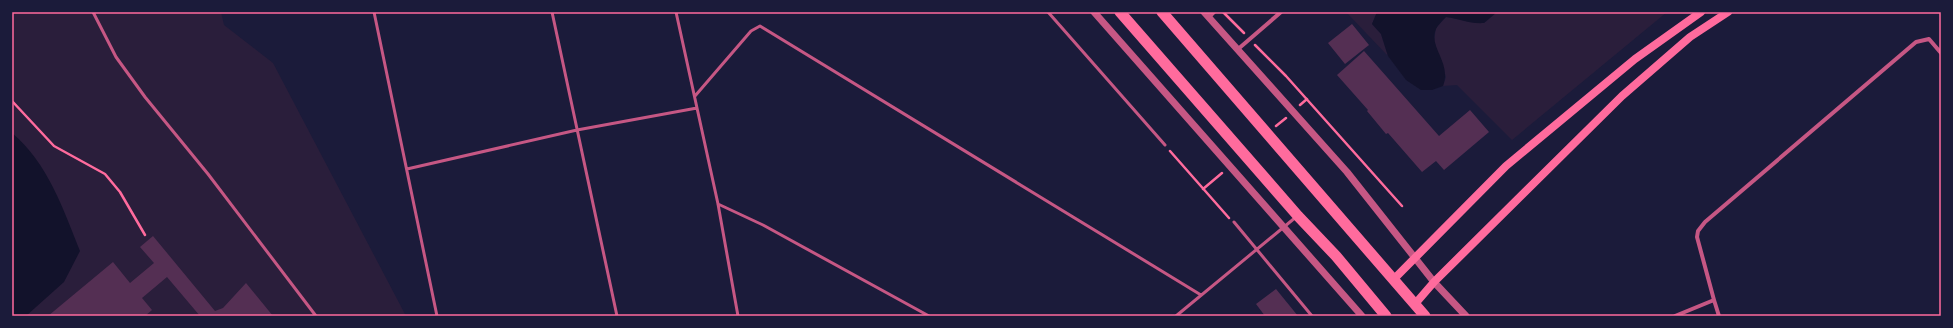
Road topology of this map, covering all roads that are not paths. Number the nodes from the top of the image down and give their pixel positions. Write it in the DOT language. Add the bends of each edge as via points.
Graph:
graph roads {
  1 [pos="93,12"];
  2 [pos="374,12"];
  3 [pos="552,12"];
  4 [pos="676,12"];
  5 [pos="1048,12"];
  6 [pos="1094,12"];
  7 [pos="1120,12"];
  8 [pos="1162,12"];
  9 [pos="1214,12"];
  10 [pos="1281,12"];
  11 [pos="1700,12"];
  12 [pos="1728,12"];
  13 [pos="1206,15"];
  14 [pos="1238,50"];
  15 [pos="1941,53"];
  16 [pos="695,96"];
  17 [pos="697,108"];
  18 [pos="577,130"];
  19 [pos="1165,145"];
  20 [pos="407,169"];
  21 [pos="718,204"];
  22 [pos="1298,216"];
  23 [pos="1234,222"];
  24 [pos="1284,227"];
  25 [pos="1256,249"];
  26 [pos="1415,258"];
  27 [pos="1394,279"];
  28 [pos="1434,282"];
  29 [pos="1201,295"];
  30 [pos="1714,300"];
  31 [pos="1415,304"];
  32 [pos="316,316"];
  33 [pos="437,316"];
  34 [pos="617,316"];
  35 [pos="738,316"];
  36 [pos="929,316"];
  37 [pos="1176,316"];
  38 [pos="1312,316"];
  39 [pos="1362,316"];
  40 [pos="1386,316"];
  41 [pos="1425,316"];
  42 [pos="1466,316"];
  43 [pos="1675,316"];
  44 [pos="1719,316"];
  1 -- 32 [label="lane" via="116,57 145,97 208,174"];
  2 -- 20 [label="lane"];
  3 -- 18 [label="lane"];
  4 -- 16 [label="lane"];
  5 -- 19 [label="lane"];
  6 -- 24 [label="street"];
  7 -- 22 [label="highway"];
  8 -- 27 [label="highway"];
  9 -- 13 [label="street"];
  10 -- 14 [label="street"];
  11 -- 26 [label="main road" via="1635,59 1506,166"];
  12 -- 28 [label="main road" via="1690,37 1622,96"];
  13 -- 14 [label="street"];
  14 -- 26 [label="street" via="1347,172"];
  15 -- 30 [label="street" via="1929,39 1916,42 1705,222 1697,237"];
  16 -- 17 [label="lane"];
  16 -- 29 [label="lane" via="751,31 760,26"];
  17 -- 18 [label="lane"];
  17 -- 21 [label="lane"];
  18 -- 20 [label="lane"];
  18 -- 34 [label="lane"];
  20 -- 33 [label="lane"];
  21 -- 35 [label="lane"];
  21 -- 36 [label="lane" via="763,225"];
  22 -- 24 [label="lane"];
  22 -- 40 [label="highway" via="1336,256"];
  23 -- 25 [label="lane"];
  24 -- 25 [label="lane"];
  24 -- 39 [label="street"];
  25 -- 29 [label="lane"];
  25 -- 38 [label="lane"];
  26 -- 27 [label="main road"];
  26 -- 28 [label="street"];
  27 -- 31 [label="highway"];
  28 -- 31 [label="main road"];
  28 -- 42 [label="street"];
  29 -- 37 [label="lane"];
  30 -- 43 [label="street"];
  30 -- 44 [label="street"];
  31 -- 41 [label="highway"];
}
